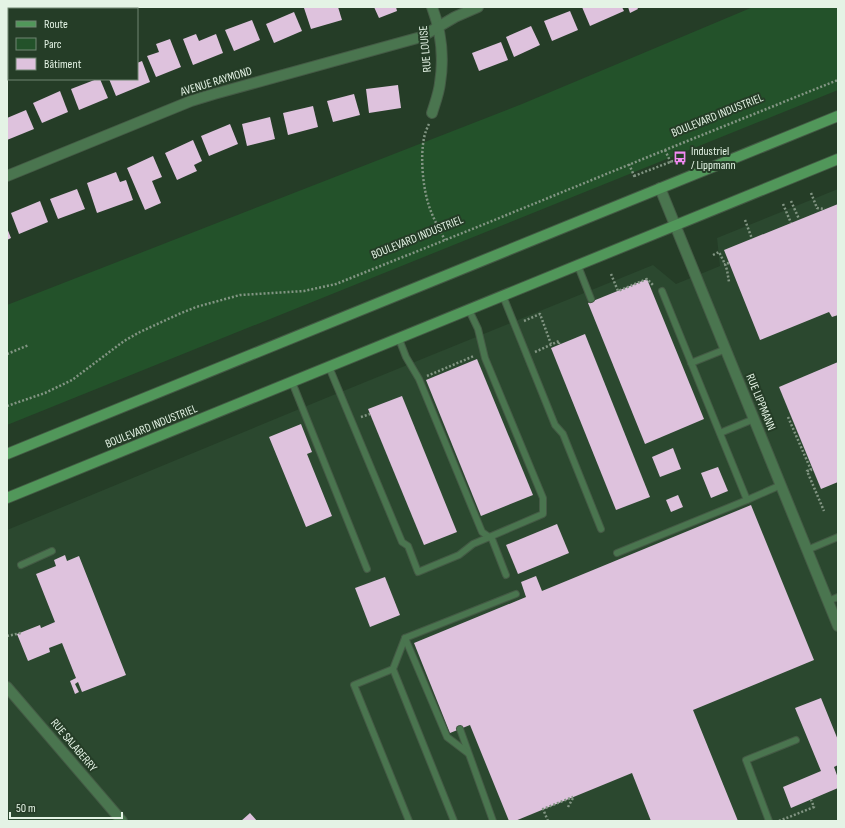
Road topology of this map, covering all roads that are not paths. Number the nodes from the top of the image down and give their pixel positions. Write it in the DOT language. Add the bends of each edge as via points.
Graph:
graph roads {
  1 [pos="432,7"];
  2 [pos="478,7"];
  3 [pos="438,27"];
  4 [pos="432,113"];
  5 [pos="838,116"];
  6 [pos="838,159"];
  7 [pos="7,176"];
  8 [pos="660,188"];
  9 [pos="675,226"];
  10 [pos="578,266"];
  11 [pos="662,291"];
  12 [pos="504,296"];
  13 [pos="590,299"];
  14 [pos="470,310"];
  15 [pos="399,339"];
  16 [pos="726,349"];
  17 [pos="691,363"];
  18 [pos="329,367"];
  19 [pos="292,382"];
  20 [pos="754,419"];
  21 [pos="720,433"];
  22 [pos="7,454"];
  23 [pos="781,485"];
  24 [pos="7,498"];
  25 [pos="747,500"];
  26 [pos="601,529"];
  27 [pos="489,537"];
  28 [pos="838,537"];
  29 [pos="807,550"];
  30 [pos="52,551"];
  31 [pos="617,553"];
  32 [pos="21,565"];
  33 [pos="367,569"];
  34 [pos="506,575"];
  35 [pos="516,594"];
  36 [pos="838,597"];
  37 [pos="828,601"];
  38 [pos="838,626"];
  39 [pos="405,638"];
  40 [pos="393,669"];
  41 [pos="7,687"];
  42 [pos="460,729"];
  43 [pos="796,740"];
  44 [pos="468,753"];
  45 [pos="122,821"];
  46 [pos="409,821"];
  47 [pos="454,821"];
  48 [pos="493,821"];
  49 [pos="769,821"];
  1 -- 3 [label="street, RUE LOUISE"];
  2 -- 3 [label="street, AVENUE RAYMOND"];
  3 -- 4 [label="street, RUE LOUISE" via="442,66"];
  3 -- 7 [label="street, AVENUE RAYMOND" via="418,38 191,101"];
  5 -- 8 [label="street"];
  6 -- 9 [label="street, BOULEVARD INDUSTRIEL"];
  8 -- 9 [label="street, RUE LIPPMANN"];
  8 -- 22 [label="street"];
  9 -- 10 [label="street, BOULEVARD INDUSTRIEL"];
  9 -- 16 [label="street, RUE LIPPMANN"];
  10 -- 12 [label="street, BOULEVARD INDUSTRIEL"];
  10 -- 13 [label="lane"];
  11 -- 17 [label="lane"];
  12 -- 14 [label="street, BOULEVARD INDUSTRIEL"];
  12 -- 26 [label="lane" via="555,425 563,434"];
  14 -- 15 [label="street, BOULEVARD INDUSTRIEL"];
  14 -- 27 [label="lane" via="478,328 485,358 543,498 543,514"];
  15 -- 18 [label="street, BOULEVARD INDUSTRIEL"];
  15 -- 27 [label="lane" via="419,379 482,532"];
  16 -- 17 [label="lane"];
  16 -- 20 [label="street, RUE LIPPMANN"];
  17 -- 21 [label="lane"];
  18 -- 19 [label="street, BOULEVARD INDUSTRIEL"];
  18 -- 27 [label="lane" via="402,542 408,546 418,572 459,555 473,544"];
  19 -- 24 [label="street, BOULEVARD INDUSTRIEL"];
  19 -- 33 [label="lane"];
  20 -- 21 [label="lane"];
  20 -- 23 [label="street, RUE LIPPMANN"];
  21 -- 25 [label="lane"];
  23 -- 25 [label="lane"];
  23 -- 29 [label="street, RUE LIPPMANN"];
  25 -- 31 [label="lane"];
  27 -- 34 [label="lane"];
  28 -- 29 [label="lane"];
  29 -- 37 [label="street, RUE LIPPMANN"];
  30 -- 32 [label="lane"];
  35 -- 39 [label="lane"];
  36 -- 37 [label="lane"];
  37 -- 38 [label="street, RUE LIPPMANN"];
  39 -- 40 [label="lane"];
  39 -- 44 [label="lane" via="447,737"];
  40 -- 46 [label="lane" via="354,685"];
  40 -- 47 [label="lane"];
  41 -- 45 [label="street, RUE SALABERRY"];
  42 -- 44 [label="lane"];
  43 -- 49 [label="lane" via="746,760"];
  44 -- 48 [label="lane"];
}
